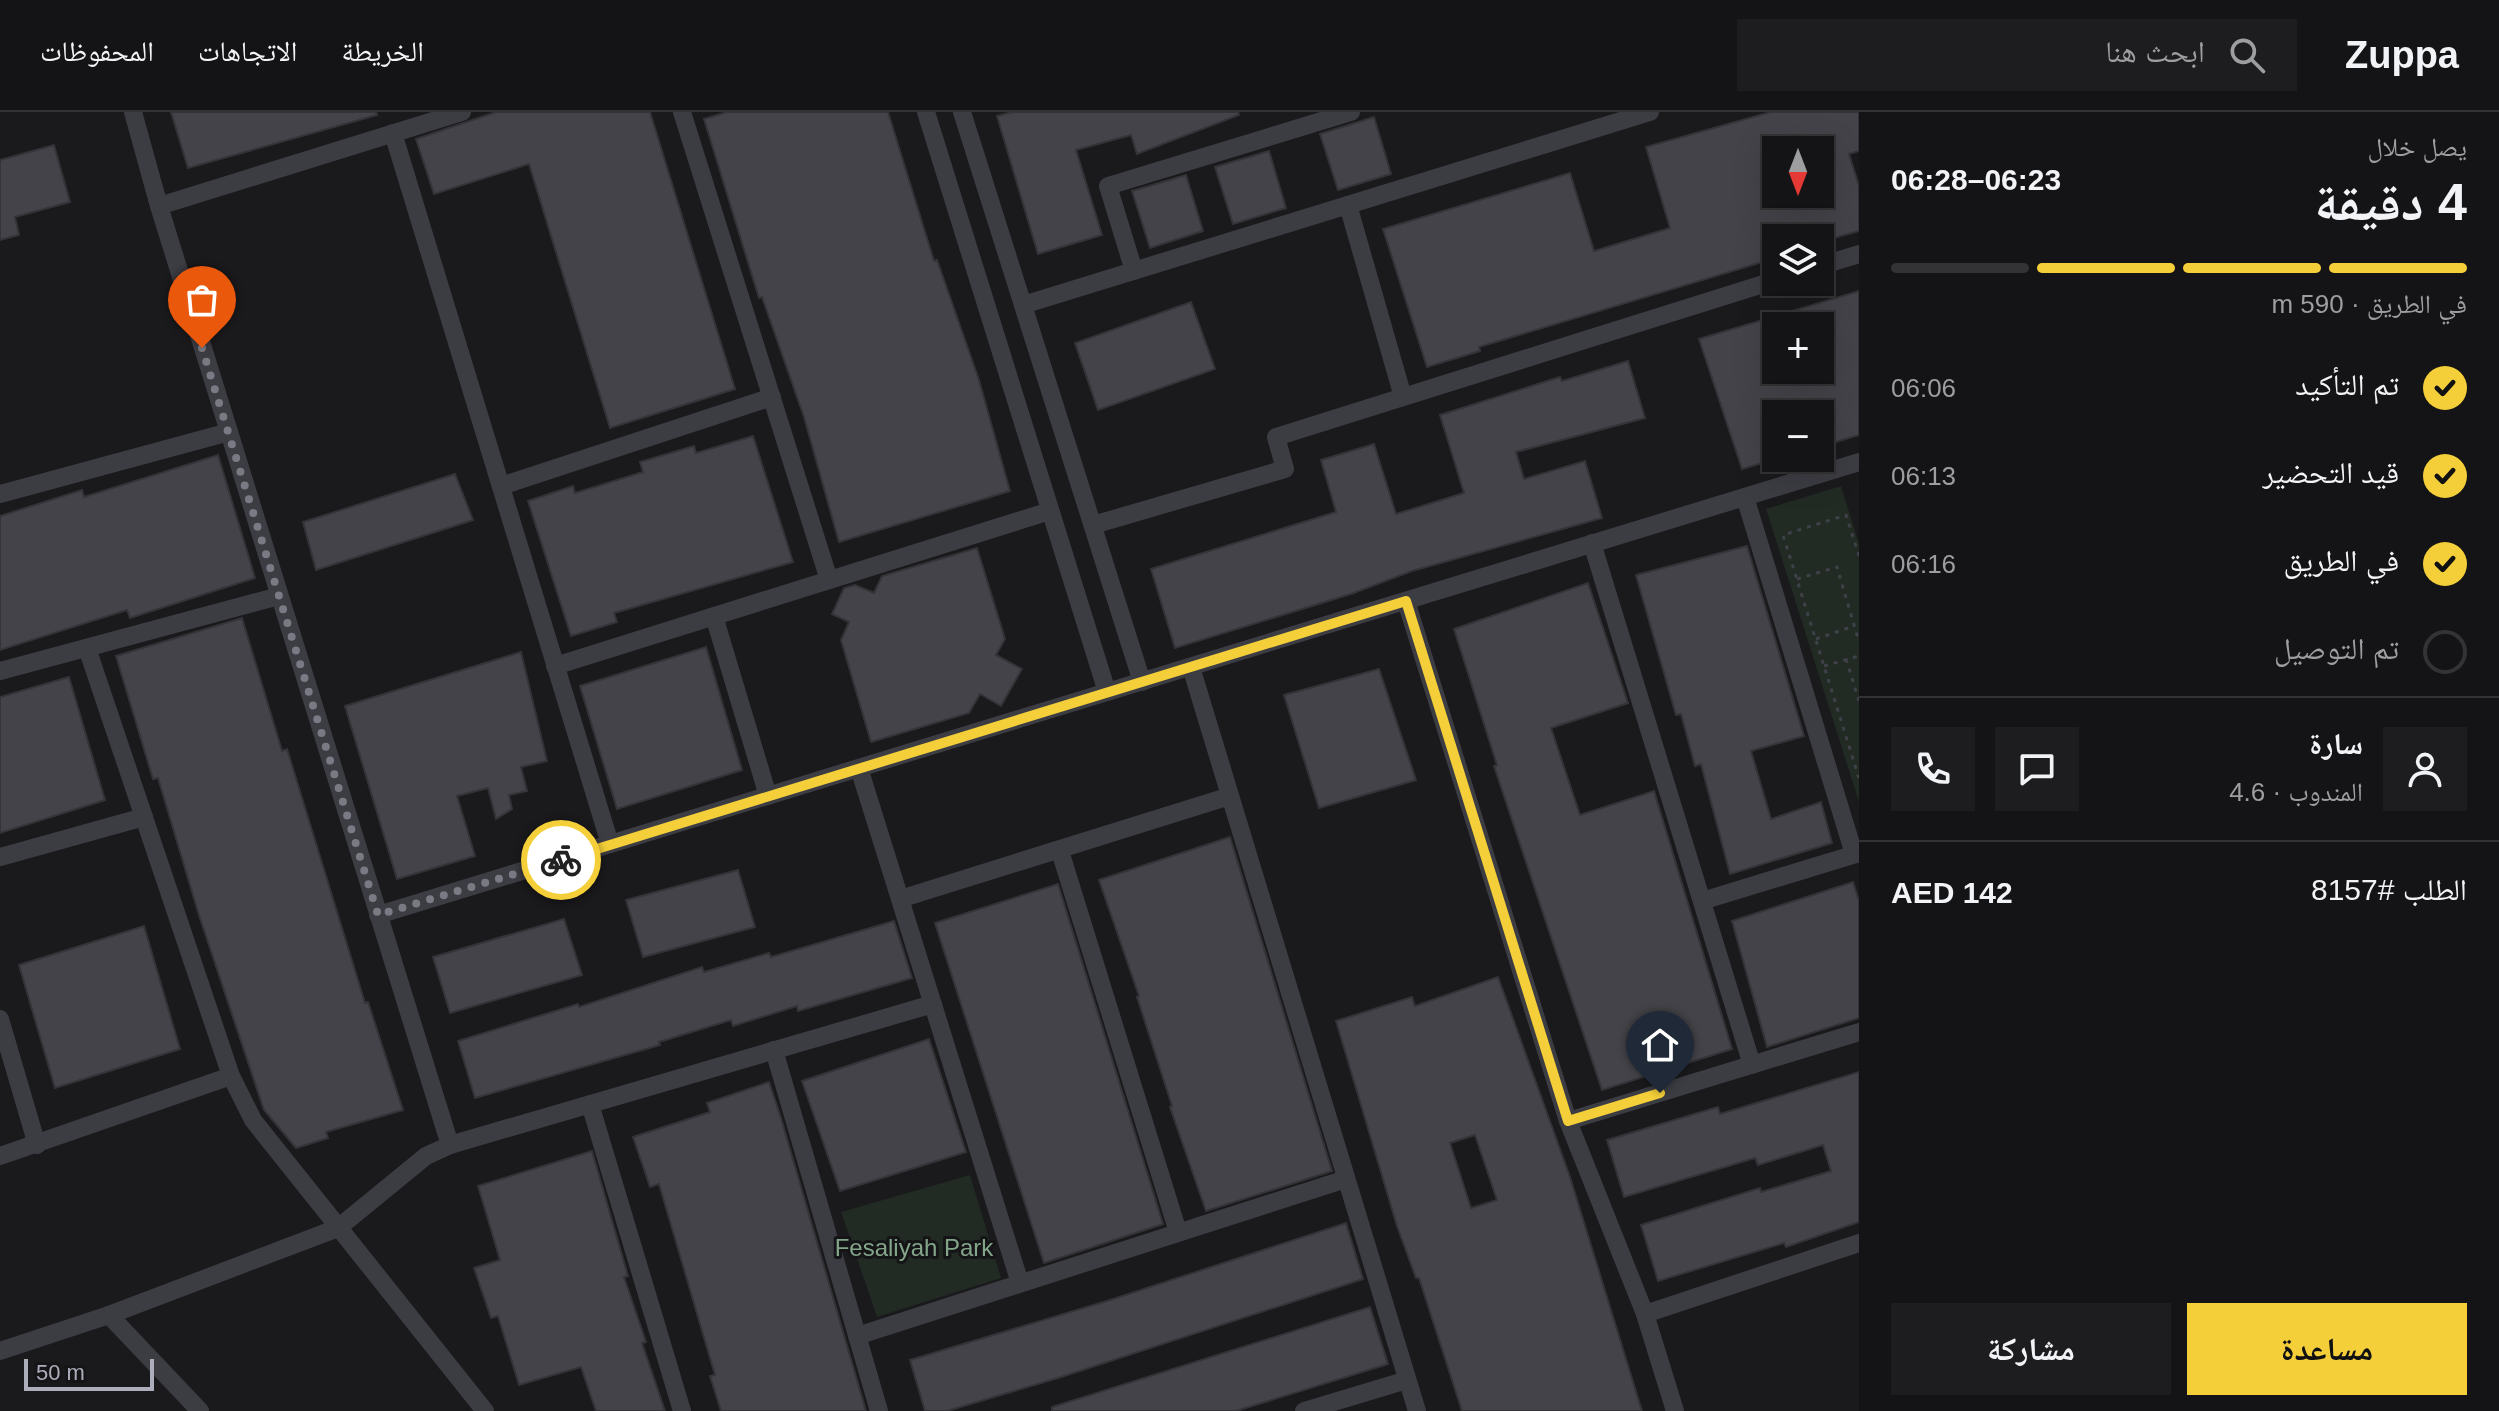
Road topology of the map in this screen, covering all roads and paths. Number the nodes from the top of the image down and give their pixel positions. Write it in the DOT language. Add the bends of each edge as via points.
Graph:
graph roads {
  1 [pos="133,112"];
  2 [pos="462,112"];
  3 [pos="682,112"];
  4 [pos="926,112"];
  5 [pos="962,112"];
  6 [pos="1351,112"];
  7 [pos="1650,112"];
  8 [pos="393,133"];
  9 [pos="1348,205"];
  10 [pos="159,206"];
  11 [pos="1859,254"];
  12 [pos="1834,262"];
  13 [pos="1134,271"];
  14 [pos="1762,284"];
  15 [pos="1023,305"];
  16 [pos="772,397"];
  17 [pos="1403,397"];
  18 [pos="229,432"];
  19 [pos="1859,462"];
  20 [pos="501,486"];
  21 [pos="0,494"];
  22 [pos="1745,497"];
  23 [pos="1050,511"];
  24 [pos="1093,525"];
  25 [pos="1592,543"];
  26 [pos="1859,556"];
  27 [pos="1797,579"];
  28 [pos="829,580"];
  29 [pos="279,596"];
  30 [pos="1406,601"];
  31 [pos="714,616"];
  32 [pos="1854,626"];
  33 [pos="1816,639"];
  34 [pos="1859,642"];
  35 [pos="87,648"];
  36 [pos="1859,656"];
  37 [pos="1846,659"];
  38 [pos="555,666"];
  39 [pos="1824,666"];
  40 [pos="1191,667"];
  41 [pos="0,671"];
  42 [pos="1142,682"];
  43 [pos="1107,692"];
  44 [pos="1859,701"];
  45 [pos="859,768"];
  46 [pos="1859,778"];
  47 [pos="768,796"];
  48 [pos="1230,796"];
  49 [pos="144,817"];
  50 [pos="610,844"];
  51 [pos="1060,851"];
  52 [pos="1857,853"];
  53 [pos="0,857"];
  54 [pos="900,899"];
  55 [pos="1702,901"];
  56 [pos="378,915"];
  57 [pos="933,1004"];
  58 [pos="0,1019"];
  59 [pos="1859,1032"];
  60 [pos="774,1050"];
  61 [pos="1752,1065"];
  62 [pos="231,1076"];
  63 [pos="590,1104"];
  64 [pos="1568,1121"];
  65 [pos="37,1145"];
  66 [pos="450,1145"];
  67 [pos="0,1156"];
  68 [pos="1346,1179"];
  69 [pos="338,1228"];
  70 [pos="1178,1232"];
  71 [pos="1859,1243"];
  72 [pos="1020,1283"];
  73 [pos="1645,1314"];
  74 [pos="109,1315"];
  75 [pos="857,1336"];
  76 [pos="0,1351"];
  77 [pos="1407,1380"];
  78 [pos="200,1411"];
  79 [pos="485,1411"];
  80 [pos="682,1411"];
  81 [pos="879,1411"];
  82 [pos="1304,1411"];
  83 [pos="1417,1411"];
  84 [pos="1675,1411"];
  1 -- 10 [label="street"];
  2 -- 8 [label="street"];
  3 -- 16 [label="street"];
  4 -- 23 [label="street"];
  5 -- 15 [label="street"];
  6 -- 13 [label="street" via="1108,186"];
  7 -- 9 [label="street"];
  8 -- 10 [label="street"];
  8 -- 20 [label="street"];
  9 -- 13 [label="street"];
  9 -- 17 [label="street"];
  10 -- 18 [label="street"];
  11 -- 12 [label="street"];
  13 -- 15 [label="street"];
  14 -- 17 [label="street"];
  15 -- 24 [label="street"];
  16 -- 20 [label="street"];
  16 -- 28 [label="street"];
  17 -- 24 [label="street" via="1276,437 1285,469"];
  18 -- 21 [label="street"];
  18 -- 29 [label="street"];
  19 -- 22 [label="street"];
  20 -- 38 [label="street"];
  22 -- 25 [label="street"];
  22 -- 52 [label="street"];
  23 -- 28 [label="street"];
  23 -- 43 [label="street"];
  24 -- 42 [label="street"];
  25 -- 30 [label="street"];
  25 -- 55 [label="street"];
  26 -- 27 [label="path" via="1846,515 1783,535"];
  27 -- 32 [label="path" via="1837,567"];
  27 -- 33 [label="path"];
  28 -- 31 [label="street"];
  29 -- 35 [label="street"];
  29 -- 56 [label="street"];
  30 -- 40 [label="street"];
  30 -- 64 [label="street"];
  31 -- 38 [label="street"];
  31 -- 47 [label="street"];
  32 -- 33 [label="path"];
  32 -- 34 [label="path"];
  33 -- 39 [label="path"];
  35 -- 41 [label="street"];
  35 -- 49 [label="street"];
  36 -- 37 [label="path"];
  37 -- 39 [label="path"];
  37 -- 44 [label="path"];
  38 -- 50 [label="street"];
  39 -- 46 [label="path"];
  40 -- 42 [label="street"];
  40 -- 48 [label="street"];
  42 -- 43 [label="street"];
  43 -- 45 [label="street"];
  45 -- 47 [label="street"];
  45 -- 54 [label="street"];
  47 -- 50 [label="street"];
  48 -- 51 [label="street"];
  48 -- 68 [label="street"];
  49 -- 53 [label="street"];
  49 -- 62 [label="street"];
  50 -- 56 [label="street"];
  51 -- 54 [label="street"];
  51 -- 70 [label="street"];
  52 -- 55 [label="street"];
  54 -- 57 [label="street"];
  55 -- 61 [label="street"];
  56 -- 66 [label="street"];
  57 -- 60 [label="street"];
  57 -- 72 [label="street"];
  58 -- 65 [label="street"];
  59 -- 61 [label="street"];
  60 -- 63 [label="street"];
  60 -- 75 [label="street"];
  61 -- 64 [label="street"];
  62 -- 65 [label="street"];
  62 -- 69 [label="street" via="253,1120"];
  63 -- 66 [label="street"];
  63 -- 80 [label="street"];
  64 -- 73 [label="street"];
  65 -- 67 [label="street"];
  66 -- 69 [label="street" via="426,1156"];
  68 -- 70 [label="street"];
  68 -- 77 [label="street"];
  69 -- 74 [label="street"];
  69 -- 79 [label="street"];
  70 -- 72 [label="street"];
  71 -- 73 [label="street"];
  72 -- 75 [label="street"];
  73 -- 84 [label="street"];
  74 -- 76 [label="street"];
  74 -- 78 [label="street"];
  75 -- 81 [label="street"];
  77 -- 82 [label="street"];
  77 -- 83 [label="street"];
}
